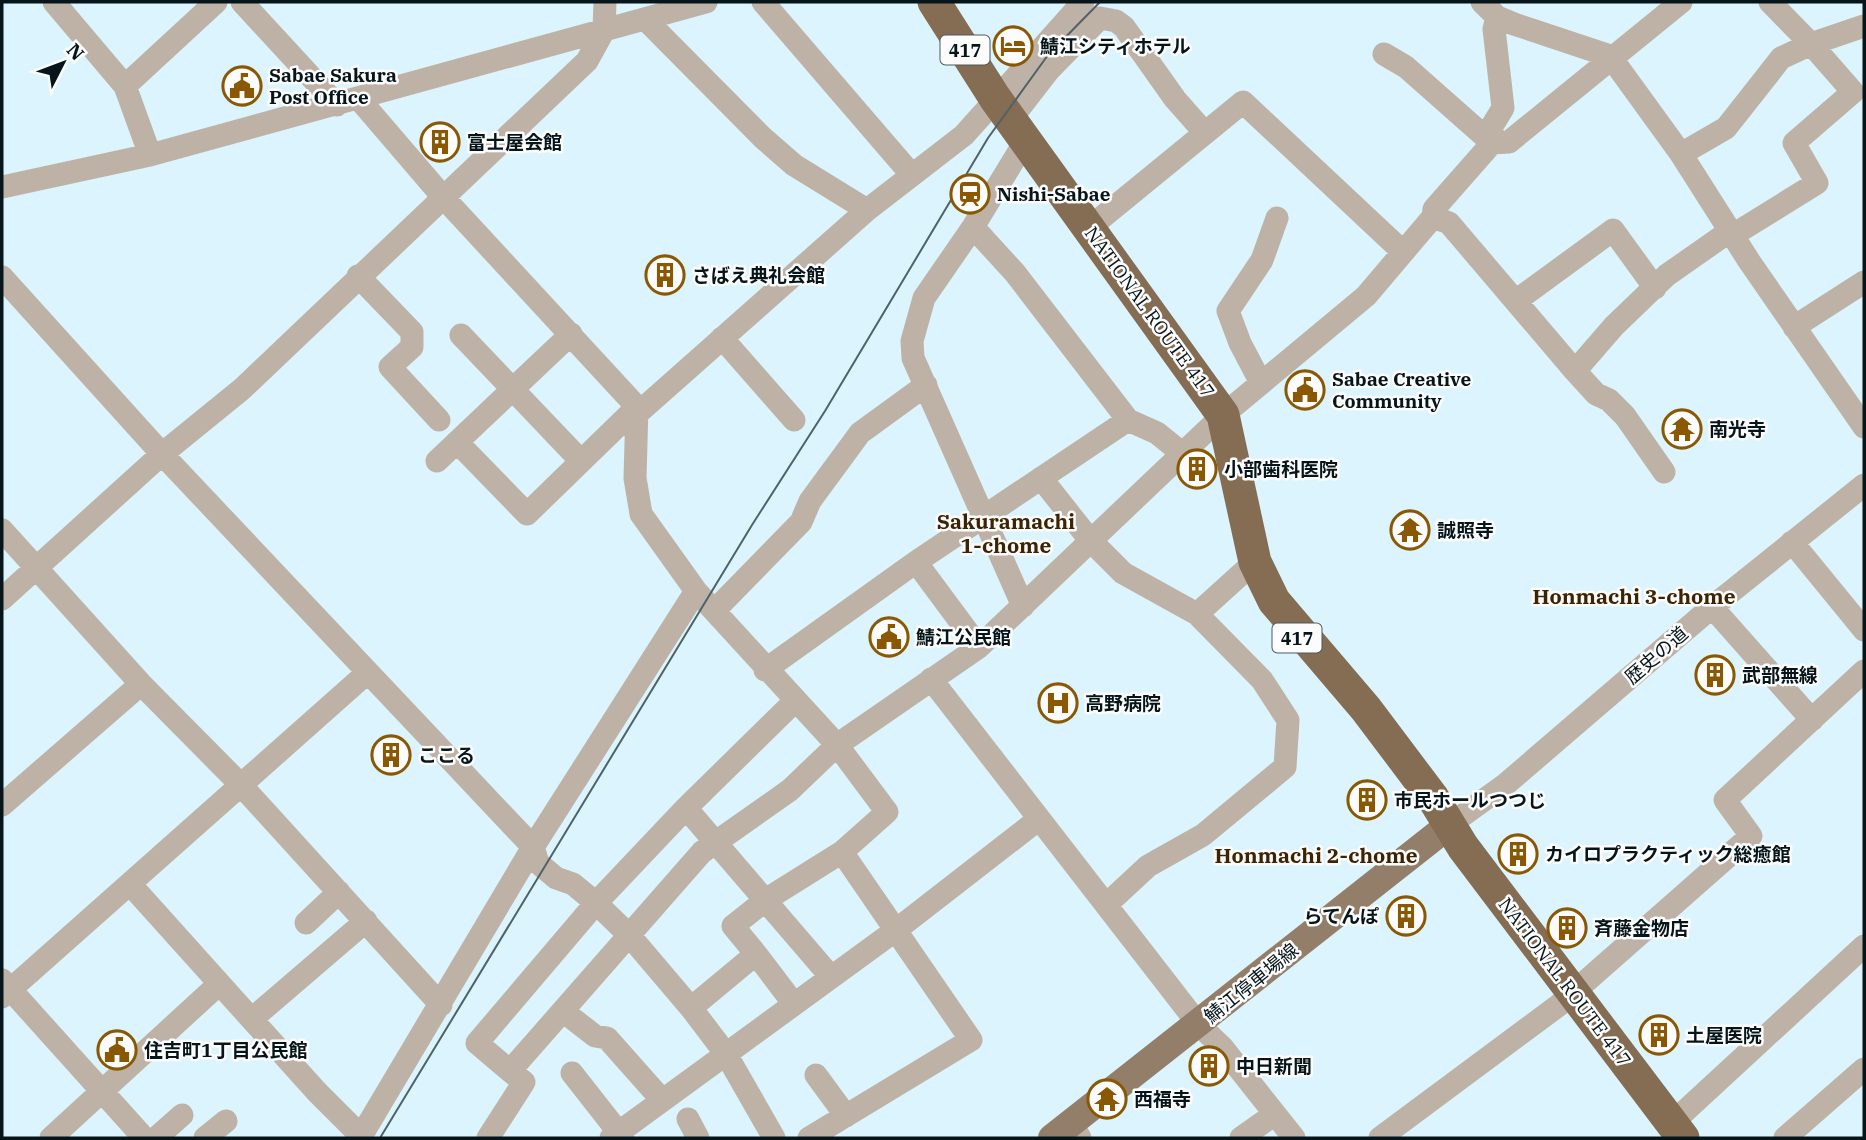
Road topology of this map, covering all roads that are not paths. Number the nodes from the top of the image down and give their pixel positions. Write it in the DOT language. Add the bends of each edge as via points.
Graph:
graph roads {
  1 [pos="54,2"];
  2 [pos="216,2"];
  3 [pos="242,2"];
  4 [pos="605,2"];
  5 [pos="706,2"];
  6 [pos="763,2"];
  7 [pos="934,2"];
  8 [pos="1083,2"];
  9 [pos="1681,2"];
  10 [pos="1769,2"];
  11 [pos="1489,9"];
  12 [pos="645,19"];
  13 [pos="1864,26"];
  14 [pos="604,30"];
  15 [pos="1811,44"];
  16 [pos="1384,54"];
  17 [pos="1610,56"];
  18 [pos="125,86"];
  19 [pos="348,102"];
  20 [pos="1011,119"];
  21 [pos="1205,133"];
  22 [pos="1492,144"];
  23 [pos="1681,154"];
  24 [pos="150,155"];
  25 [pos="911,174"];
  26 [pos="2,187"];
  27 [pos="443,197"];
  28 [pos="867,211"];
  29 [pos="1433,217"];
  30 [pos="1277,218"];
  31 [pos="973,227"];
  32 [pos="1089,228"];
  33 [pos="1732,233"];
  34 [pos="1403,252"];
  35 [pos="358,276"];
  36 [pos="2,277"];
  37 [pos="1864,282"];
  38 [pos="1655,288"];
  39 [pos="1517,300"];
  40 [pos="1794,327"];
  41 [pos="571,334"];
  42 [pos="461,335"];
  43 [pos="722,338"];
  44 [pos="1575,371"];
  45 [pos="1261,383"];
  46 [pos="926,385"];
  47 [pos="513,389"];
  48 [pos="637,410"];
  49 [pos="1223,415"];
  50 [pos="439,420"];
  51 [pos="794,420"];
  52 [pos="1128,420"];
  53 [pos="1864,427"];
  54 [pos="457,442"];
  55 [pos="162,454"];
  56 [pos="1183,454"];
  57 [pos="437,461"];
  58 [pos="581,461"];
  59 [pos="1664,472"];
  60 [pos="1041,478"];
  61 [pos="1864,485"];
  62 [pos="986,518"];
  63 [pos="2,530"];
  64 [pos="1090,540"];
  65 [pos="1792,542"];
  66 [pos="916,562"];
  67 [pos="1250,566"];
  68 [pos="37,567"];
  69 [pos="696,591"];
  70 [pos="2,599"];
  71 [pos="1023,606"];
  72 [pos="1712,607"];
  73 [pos="715,610"];
  74 [pos="1197,614"];
  75 [pos="1864,630"];
  76 [pos="979,648"];
  77 [pos="765,670"];
  78 [pos="1864,671"];
  79 [pos="367,673"];
  80 [pos="931,679"];
  81 [pos="141,684"];
  82 [pos="795,701"];
  83 [pos="1812,720"];
  84 [pos="837,745"];
  85 [pos="240,784"];
  86 [pos="2,805"];
  87 [pos="686,808"];
  88 [pos="1039,819"];
  89 [pos="1448,826"];
  90 [pos="717,841"];
  91 [pos="533,847"];
  92 [pos="842,852"];
  93 [pos="130,884"];
  94 [pos="339,892"];
  95 [pos="766,899"];
  96 [pos="596,903"];
  97 [pos="1107,904"];
  98 [pos="366,921"];
  99 [pos="306,923"];
  100 [pos="896,930"];
  101 [pos="629,935"];
  102 [pos="1864,946"];
  103 [pos="756,954"];
  104 [pos="831,977"];
  105 [pos="219,984"];
  106 [pos="4,989"];
  107 [pos="1573,993"];
  108 [pos="794,1004"];
  109 [pos="441,1005"];
  110 [pos="691,1008"];
  111 [pos="564,1012"];
  112 [pos="253,1018"];
  113 [pos="1199,1025"];
  114 [pos="726,1054"];
  115 [pos="1864,1069"];
  116 [pos="510,1071"];
  117 [pos="572,1073"];
  118 [pos="816,1075"];
  119 [pos="101,1093"];
  120 [pos="662,1100"];
  121 [pos="1275,1114"];
  122 [pos="182,1115"];
  123 [pos="846,1116"];
  124 [pos="226,1121"];
  125 [pos="1677,1131"];
  126 [pos="1068,1133"];
  127 [pos="1795,1135"];
  128 [pos="617,1136"];
  129 [pos="361,1137"];
  130 [pos="51,1138"];
  131 [pos="144,1138"];
  132 [pos="156,1138"];
  133 [pos="205,1138"];
  134 [pos="488,1138"];
  135 [pos="774,1138"];
  136 [pos="809,1138"];
  137 [pos="1241,1138"];
  138 [pos="1294,1138"];
  139 [pos="1380,1138"];
  1 -- 18 [label="street"];
  2 -- 18 [label="street"];
  3 -- 19 [label="street"];
  4 -- 14 [label="street"];
  5 -- 12 [label="street"];
  6 -- 25 [label="street"];
  7 -- 20 [label="highway, NATIONAL ROUTE 417 / 417"];
  8 -- 20 [label="street"];
  9 -- 17 [label="street"];
  10 -- 15 [label="street"];
  11 -- 17 [label="street"];
  11 -- 22 [label="street" via="1503,108 1492,126"];
  12 -- 14 [label="street"];
  12 -- 28 [label="street" via="784,156"];
  13 -- 15 [label="street"];
  14 -- 19 [label="street"];
  14 -- 27 [label="street" via="587,61"];
  15 -- 23 [label="street" via="1781,58 1726,128"];
  15 -- 33 [label="street" via="1853,92 1794,143 1817,183"];
  16 -- 22 [label="street" via="1406,67"];
  17 -- 22 [label="street" via="1509,142"];
  17 -- 23 [label="street"];
  18 -- 24 [label="street"];
  19 -- 24 [label="street"];
  19 -- 27 [label="street"];
  20 -- 21 [label="street" via="1049,70 1100,18 1108,18 1124,27"];
  20 -- 25 [label="street" via="964,135"];
  20 -- 31 [label="street"];
  20 -- 32 [label="highway, NATIONAL ROUTE 417 / 417"];
  21 -- 32 [label="street"];
  21 -- 34 [label="street" via="1243,102"];
  22 -- 29 [label="street" via="1434,209"];
  23 -- 33 [label="street"];
  24 -- 26 [label="street"];
  25 -- 28 [label="street"];
  27 -- 35 [label="street"];
  27 -- 41 [label="street"];
  28 -- 43 [label="street"];
  29 -- 34 [label="street"];
  29 -- 39 [label="street" via="1449,223"];
  30 -- 45 [label="street" via="1262,260 1228,311"];
  31 -- 46 [label="street" via="924,298 912,341 913,358"];
  31 -- 52 [label="street" via="1015,273"];
  32 -- 49 [label="highway, NATIONAL ROUTE 417 / 417"];
  33 -- 38 [label="street" via="1667,275"];
  33 -- 40 [label="street"];
  34 -- 45 [label="street" via="1366,296"];
  35 -- 50 [label="street" via="412,332 412,347 390,367"];
  35 -- 55 [label="street" via="242,389"];
  36 -- 55 [label="street"];
  37 -- 40 [label="street"];
  38 -- 39 [label="street" via="1613,230"];
  38 -- 44 [label="street"];
  39 -- 44 [label="street"];
  40 -- 53 [label="street"];
  41 -- 47 [label="street"];
  41 -- 48 [label="street"];
  42 -- 47 [label="street"];
  43 -- 48 [label="street"];
  43 -- 51 [label="street"];
  44 -- 59 [label="street" via="1625,416"];
  45 -- 49 [label="street"];
  46 -- 62 [label="street"];
  46 -- 73 [label="street" via="860,433 800,522"];
  47 -- 54 [label="street"];
  47 -- 58 [label="street"];
  48 -- 58 [label="street"];
  48 -- 69 [label="street" via="635,478 641,514"];
  49 -- 56 [label="street"];
  49 -- 67 [label="highway, NATIONAL ROUTE 417 / 417"];
  49 -- 89 [label="highway, NATIONAL ROUTE 417 / 417" via="1255,562 1265,585 1366,709 1433,798"];
  52 -- 56 [label="street" via="1157,433"];
  52 -- 60 [label="street"];
  54 -- 57 [label="street"];
  54 -- 58 [label="street" via="527,514"];
  55 -- 68 [label="street"];
  55 -- 79 [label="street"];
  56 -- 64 [label="street"];
  60 -- 62 [label="street"];
  60 -- 64 [label="street"];
  61 -- 65 [label="street, 歴史の道"];
  62 -- 66 [label="street"];
  62 -- 71 [label="street"];
  63 -- 68 [label="street"];
  64 -- 71 [label="street"];
  64 -- 74 [label="street" via="1123,573"];
  65 -- 72 [label="street, 歴史の道"];
  65 -- 75 [label="street"];
  66 -- 76 [label="street"];
  66 -- 77 [label="street"];
  67 -- 74 [label="street"];
  67 -- 89 [label="highway, NATIONAL ROUTE 417 / 417" via="1269,606 1363,715"];
  68 -- 70 [label="street"];
  68 -- 81 [label="street"];
  69 -- 73 [label="street"];
  69 -- 91 [label="street"];
  71 -- 76 [label="street"];
  72 -- 83 [label="street"];
  72 -- 89 [label="street, 歴史の道" via="1506,784"];
  73 -- 77 [label="street"];
  74 -- 97 [label="street" via="1262,680 1287,720 1285,766 1203,835 1148,866"];
  76 -- 80 [label="street"];
  77 -- 82 [label="street"];
  78 -- 83 [label="street"];
  79 -- 85 [label="street"];
  79 -- 91 [label="street"];
  80 -- 84 [label="street"];
  80 -- 88 [label="street"];
  81 -- 85 [label="street"];
  81 -- 86 [label="street"];
  82 -- 84 [label="street"];
  82 -- 87 [label="street"];
  83 -- 107 [label="street" via="1726,800 1751,836"];
  84 -- 90 [label="street" via="790,790"];
  84 -- 92 [label="street" via="887,812"];
  85 -- 93 [label="street"];
  85 -- 94 [label="street"];
  87 -- 90 [label="street"];
  87 -- 96 [label="street"];
  88 -- 97 [label="street"];
  88 -- 100 [label="street"];
  89 -- 107 [label="highway, NATIONAL ROUTE 417 / 417"];
  89 -- 113 [label="main road, 鯖江停車場線"];
  90 -- 95 [label="street"];
  90 -- 101 [label="street"];
  91 -- 96 [label="street" via="553,856 573,884"];
  91 -- 109 [label="street"];
  92 -- 95 [label="street"];
  92 -- 100 [label="street"];
  93 -- 105 [label="street"];
  93 -- 106 [label="street"];
  94 -- 98 [label="street"];
  94 -- 99 [label="street"];
  95 -- 103 [label="street" via="733,926"];
  95 -- 104 [label="street"];
  96 -- 101 [label="street"];
  96 -- 116 [label="street" via="477,1043"];
  97 -- 113 [label="street"];
  98 -- 109 [label="street"];
  98 -- 112 [label="street"];
  100 -- 104 [label="street"];
  100 -- 123 [label="street" via="971,1040"];
  101 -- 110 [label="street"];
  101 -- 111 [label="street"];
  102 -- 125 [label="street"];
  103 -- 108 [label="street"];
  103 -- 110 [label="street"];
  104 -- 108 [label="street"];
  105 -- 112 [label="street"];
  105 -- 119 [label="street"];
  106 -- 119 [label="street"];
  107 -- 125 [label="highway, NATIONAL ROUTE 417 / 417"];
  107 -- 139 [label="street"];
  108 -- 114 [label="street"];
  109 -- 129 [label="street"];
  110 -- 114 [label="street"];
  111 -- 116 [label="street"];
  111 -- 120 [label="street" via="595,1036 607,1038"];
  112 -- 129 [label="street"];
  113 -- 121 [label="street"];
  113 -- 126 [label="main road, 鯖江停車場線"];
  114 -- 120 [label="street"];
  114 -- 135 [label="street"];
  115 -- 127 [label="street"];
  116 -- 134 [label="street" via="524,1082"];
  117 -- 128 [label="street"];
  118 -- 123 [label="street"];
  119 -- 130 [label="street"];
  119 -- 131 [label="street"];
  120 -- 128 [label="street"];
  121 -- 137 [label="street"];
  121 -- 138 [label="street"];
  122 -- 132 [label="street"];
  123 -- 136 [label="street"];
  124 -- 133 [label="street"];
}
